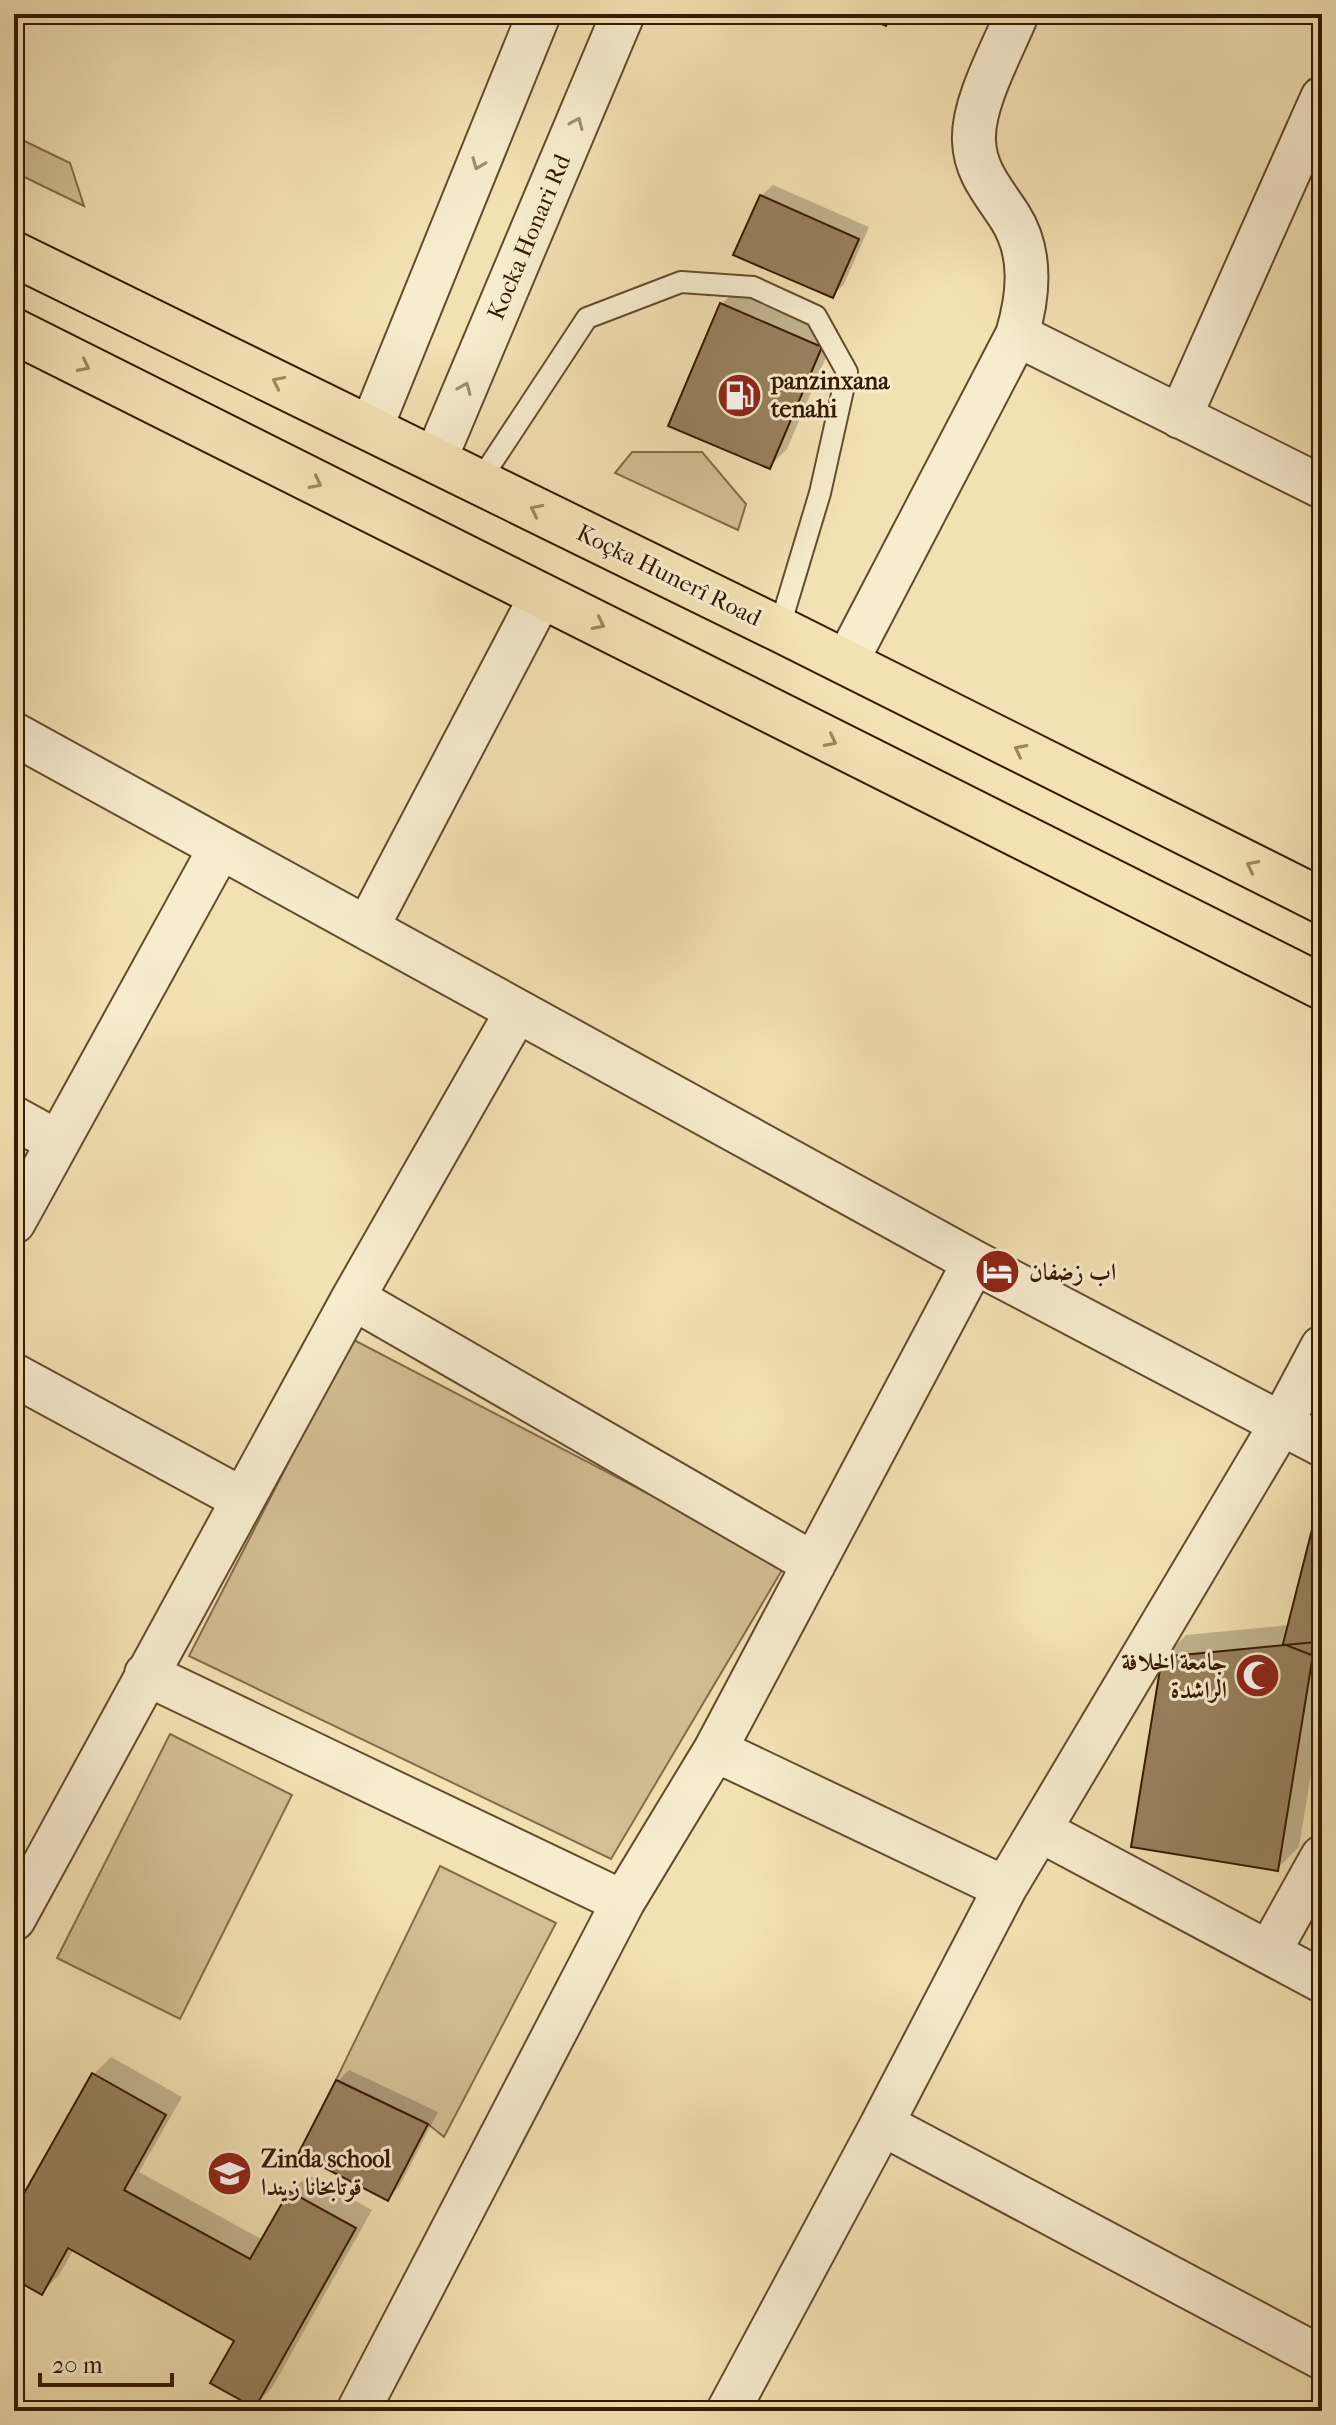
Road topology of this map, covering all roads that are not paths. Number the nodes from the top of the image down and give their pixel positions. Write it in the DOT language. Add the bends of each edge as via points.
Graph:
graph roads {
  1 [pos="539,14"];
  2 [pos="623,14"];
  3 [pos="1017,14"];
  4 [pos="1322,98"];
  5 [pos="14,254"];
  6 [pos="14,331"];
  7 [pos="1017,335"];
  8 [pos="1180,417"];
  9 [pos="371,428"];
  10 [pos="435,460"];
  11 [pos="479,482"];
  12 [pos="1322,487"];
  13 [pos="541,596"];
  14 [pos="779,629"];
  15 [pos="846,663"];
  16 [pos="14,734"];
  17 [pos="220,848"];
  18 [pos="1322,901"];
  19 [pos="367,928"];
  20 [pos="1322,987"];
  21 [pos="517,1011"];
  22 [pos="14,1118"];
  23 [pos="56,1141"];
  24 [pos="14,1222"];
  25 [pos="974,1262"];
  26 [pos="353,1298"];
  27 [pos="1322,1347"];
  28 [pos="14,1375"];
  29 [pos="1281,1424"];
  30 [pos="1322,1445"];
  31 [pos="242,1499"];
  32 [pos="814,1564"];
  33 [pos="146,1674"];
  34 [pos="715,1750"];
  35 [pos="1041,1831"];
  36 [pos="1322,1857"];
  37 [pos="1005,1888"];
  38 [pos="623,1902"];
  39 [pos="14,1919"];
  40 [pos="1269,1952"];
  41 [pos="1322,1981"];
  42 [pos="882,2124"];
  43 [pos="1322,2358"];
  44 [pos="358,2411"];
  45 [pos="728,2411"];
  1 -- 9 [label="street, one-way"];
  10 -- 2 [label="street, Kocka Honari Rd, one-way"];
  3 -- 7 [label="street" via="979,111 974,140 982,178 1012,219 1026,257 1025,309"];
  4 -- 8 [label="street"];
  9 -- 5 [label="main road, Koçka Hunerî Road, one-way"];
  6 -- 13 [label="main road, one-way"];
  7 -- 8 [label="street"];
  7 -- 15 [label="street"];
  8 -- 12 [label="street"];
  9 -- 10 [label="main road, Koçka Hunerî Road"];
  10 -- 11 [label="main road, Koçka Hunerî Road"];
  14 -- 11 [label="main road, Koçka Hunerî Road, one-way"];
  11 -- 14 [label="lane" via="587,318 681,282 753,287 816,316 847,372 820,493"];
  13 -- 19 [label="street"];
  13 -- 20 [label="main road, one-way"];
  14 -- 15 [label="main road, Koçka Hunerî Road"];
  18 -- 15 [label="main road, Koçka Hunerî Road, one-way"];
  16 -- 17 [label="street"];
  17 -- 19 [label="street"];
  17 -- 23 [label="street"];
  19 -- 21 [label="street"];
  21 -- 25 [label="street"];
  21 -- 26 [label="street"];
  22 -- 23 [label="street"];
  23 -- 24 [label="street"];
  25 -- 29 [label="street"];
  25 -- 32 [label="street"];
  26 -- 31 [label="street"];
  26 -- 32 [label="street"];
  27 -- 29 [label="street"];
  28 -- 31 [label="street"];
  29 -- 30 [label="street"];
  29 -- 35 [label="street"];
  31 -- 33 [label="street"];
  32 -- 34 [label="street"];
  33 -- 38 [label="street"];
  33 -- 39 [label="street"];
  34 -- 37 [label="street"];
  34 -- 38 [label="street"];
  35 -- 37 [label="street"];
  35 -- 40 [label="street"];
  36 -- 40 [label="street"];
  37 -- 42 [label="street"];
  38 -- 44 [label="street"];
  40 -- 41 [label="street"];
  42 -- 43 [label="street"];
  42 -- 45 [label="street"];
}
